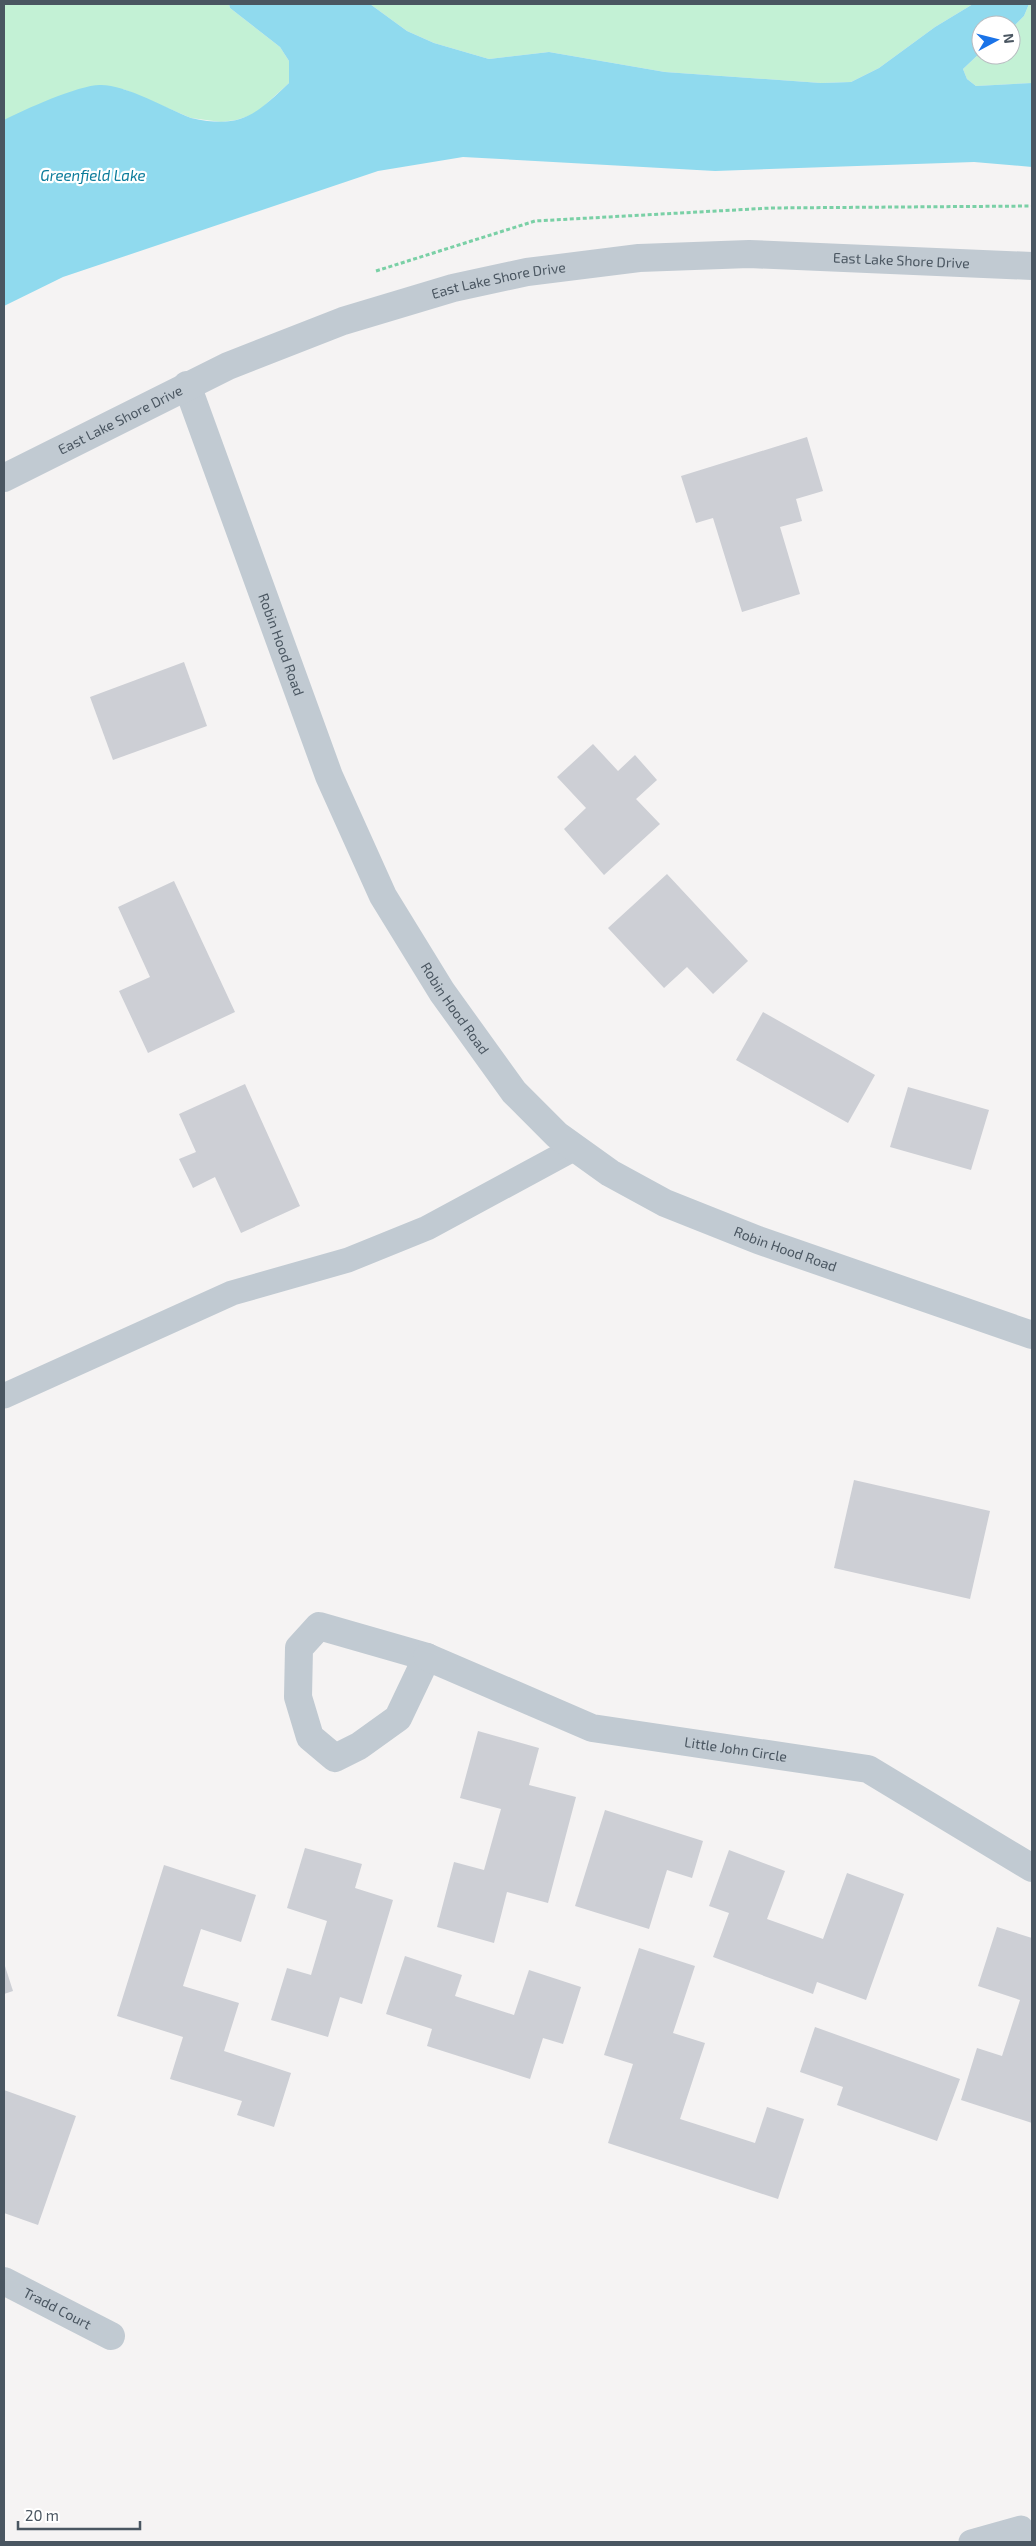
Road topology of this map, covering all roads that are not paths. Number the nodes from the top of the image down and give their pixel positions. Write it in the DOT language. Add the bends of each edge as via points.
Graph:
graph roads {
  1 [pos="1032,266"];
  2 [pos="187,385"];
  3 [pos="4,478"];
  4 [pos="576,1148"];
  5 [pos="1032,1335"];
  6 [pos="4,1396"];
  7 [pos="427,1657"];
  8 [pos="1032,1868"];
  9 [pos="4,2281"];
  10 [pos="111,2336"];
  11 [pos="971,2542"];
  12 [pos="1025,2542"];
  1 -- 2 [label="street, East Lake Shore Drive" via="749,254 640,258 527,272 453,288 343,321"];
  2 -- 3 [label="street, East Lake Shore Drive"];
  2 -- 4 [label="street, Robin Hood Road" via="329,776 383,896 442,992 514,1092"];
  4 -- 5 [label="street, Robin Hood Road" via="610,1173 666,1204 758,1240"];
  4 -- 6 [label="lane" via="427,1228 348,1260 232,1293"];
  7 -- 7 [label="street, Little John Circle" via="319,1626 299,1648 298,1697 310,1737 335,1758 360,1746 398,1718"];
  7 -- 8 [label="street, Little John Circle" via="592,1728 868,1769"];
  9 -- 10 [label="street, Tradd Court"];
  11 -- 12 [label="lane" via="1021,2528"];
}
